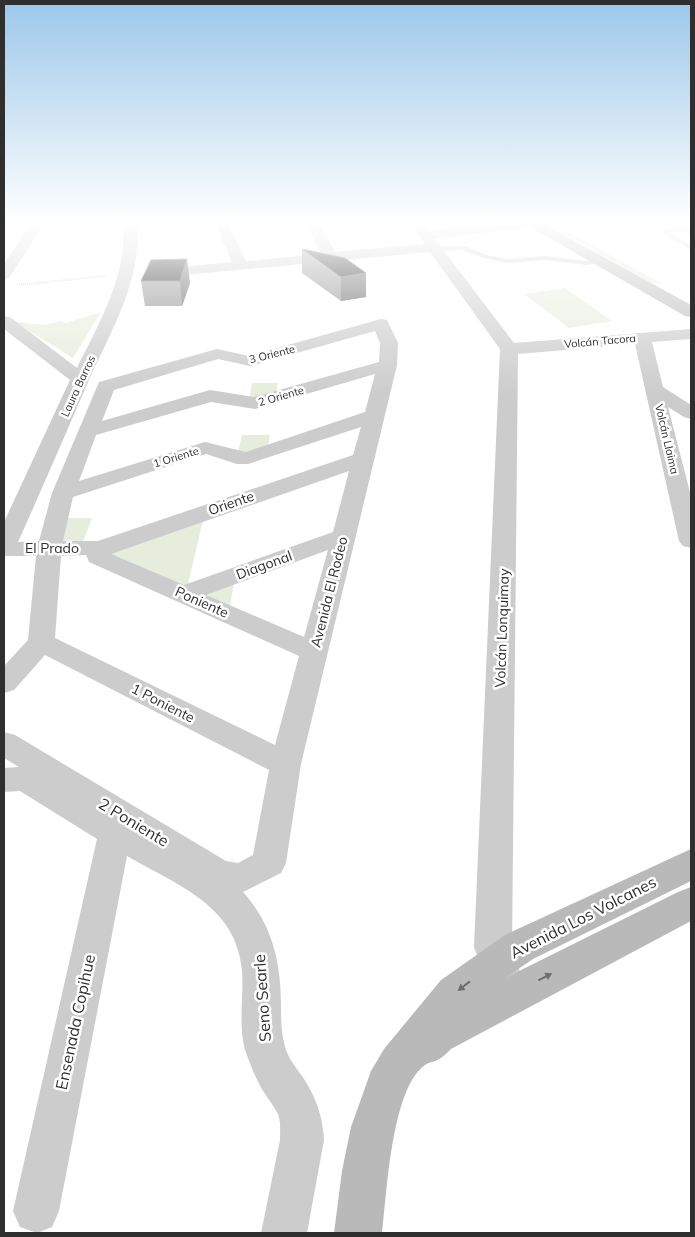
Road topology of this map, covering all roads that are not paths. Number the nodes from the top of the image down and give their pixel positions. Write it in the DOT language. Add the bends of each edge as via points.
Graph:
graph roads {
  1 [pos="125,279"];
  2 [pos="458,279"];
  3 [pos="632,279"];
  4 [pos="661,279"];
  5 [pos="691,295"];
  6 [pos="691,312"];
  7 [pos="4,321"];
  8 [pos="381,324"];
  9 [pos="691,334"];
  10 [pos="642,338"];
  11 [pos="509,349"];
  12 [pos="388,365"];
  13 [pos="80,379"];
  14 [pos="655,390"];
  15 [pos="691,413"];
  16 [pos="374,416"];
  17 [pos="88,431"];
  18 [pos="363,459"];
  19 [pos="63,493"];
  20 [pos="690,529"];
  21 [pos="343,536"];
  22 [pos="4,546"];
  23 [pos="49,553"];
  24 [pos="99,553"];
  25 [pos="184,594"];
  26 [pos="41,642"];
  27 [pos="314,652"];
  28 [pos="4,683"];
  29 [pos="4,744"];
  30 [pos="285,764"];
  31 [pos="4,780"];
  32 [pos="115,833"];
  33 [pos="269,863"];
  34 [pos="691,864"];
  35 [pos="691,903"];
  36 [pos="504,978"];
  37 [pos="36,1211"];
  38 [pos="284,1233"];
  39 [pos="358,1233"];
  1 -- 13 [label="street, Laura Barros" via="116,307"];
  2 -- 11 [label="street"];
  3 -- 6 [label="street"];
  4 -- 5 [label="street"];
  7 -- 13 [label="street"];
  8 -- 12 [label="street, Avenida El Rodeo" via="389,343"];
  8 -- 17 [label="street, 3 Oriente" via="250,361 217,354 106,386"];
  9 -- 10 [label="street, Volcán Tacora"];
  10 -- 11 [label="street, Volcán Tacora"];
  10 -- 14 [label="street, Volcán Llaima"];
  11 -- 36 [label="street, Volcán Lonquimay" via="494,940"];
  12 -- 16 [label="street, Avenida El Rodeo"];
  12 -- 17 [label="street, 2 Oriente" via="255,403 210,396"];
  13 -- 22 [label="street, Laura Barros"];
  14 -- 15 [label="street"];
  14 -- 20 [label="street, Volcán Llaima"];
  16 -- 18 [label="street, Avenida El Rodeo"];
  16 -- 19 [label="street, 1 Oriente" via="248,458 236,458 205,448"];
  17 -- 19 [label="street"];
  18 -- 21 [label="street, Avenida El Rodeo"];
  18 -- 24 [label="street, Oriente"];
  19 -- 23 [label="street"];
  21 -- 25 [label="street, Diagonal"];
  21 -- 27 [label="street, Avenida El Rodeo"];
  22 -- 23 [label="street, El Prado"];
  23 -- 24 [label="street, El Prado"];
  23 -- 26 [label="street"];
  24 -- 25 [label="street, Poniente"];
  25 -- 27 [label="street, Poniente"];
  26 -- 28 [label="street"];
  26 -- 30 [label="street, 1 Poniente"];
  27 -- 30 [label="street, Avenida El Rodeo"];
  29 -- 33 [label="street, 2 Poniente" via="219,874 241,878"];
  30 -- 33 [label="street, Avenida El Rodeo"];
  31 -- 32 [label="street, Seno Searle" via="29,781"];
  32 -- 37 [label="street, Ensenada Copihue"];
  32 -- 38 [label="street, Seno Searle" via="216,890 232,902 253,934 260,952 261,1023 267,1055 294,1099 302,1128"];
  34 -- 36 [label="street, Avenida Los Volcanes" via="519,947"];
  36 -- 35 [label="street, Avenida Los Volcanes, one-way"];
  36 -- 39 [label="street, Avenida Los Volcanes" via="399,1064 386,1086 373,1127"];
}
